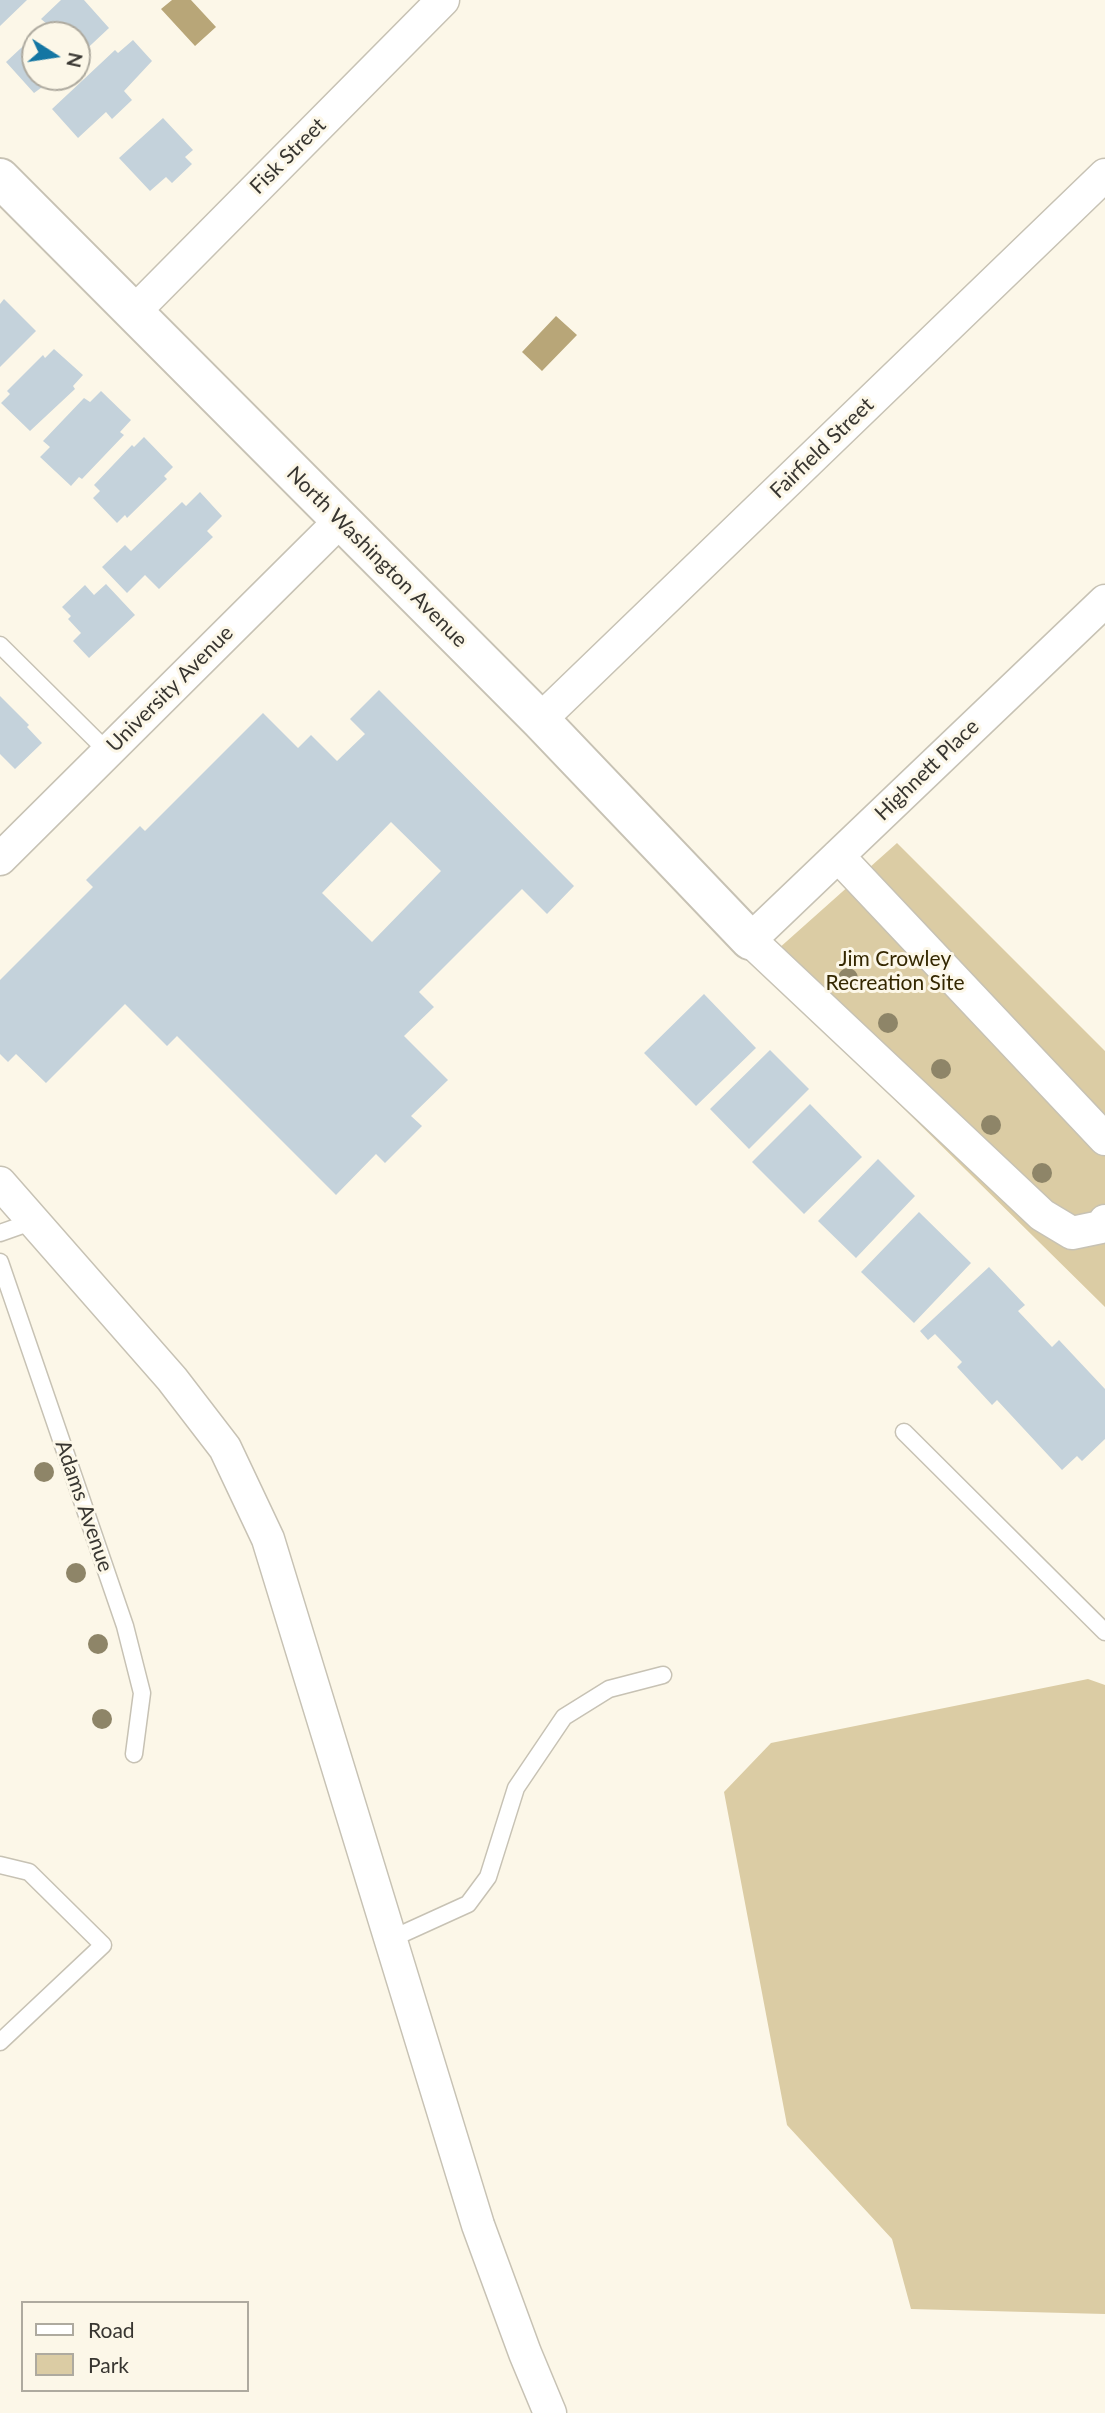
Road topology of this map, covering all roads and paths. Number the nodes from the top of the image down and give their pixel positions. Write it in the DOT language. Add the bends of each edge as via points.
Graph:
graph roads {
  1 [pos="443,0"];
  2 [pos="1105,175"];
  3 [pos="0,178"];
  4 [pos="133,313"];
  5 [pos="341,520"];
  6 [pos="1105,601"];
  7 [pos="0,645"];
  8 [pos="540,720"];
  9 [pos="107,751"];
  10 [pos="838,856"];
  11 [pos="0,859"];
  12 [pos="750,940"];
  13 [pos="1105,1139"];
  14 [pos="0,1183"];
  15 [pos="34,1221"];
  16 [pos="1105,1221"];
  17 [pos="0,1233"];
  18 [pos="0,1262"];
  19 [pos="904,1433"];
  20 [pos="1105,1632"];
  21 [pos="663,1675"];
  22 [pos="134,1754"];
  23 [pos="0,1865"];
  24 [pos="391,1939"];
  25 [pos="0,2042"];
  26 [pos="550,2413"];
  1 -- 4 [label="street, Fisk Street"];
  2 -- 8 [label="street, Fairfield Street"];
  3 -- 4 [label="street, North Washington Avenue"];
  4 -- 5 [label="street, North Washington Avenue"];
  5 -- 8 [label="street, North Washington Avenue"];
  5 -- 9 [label="street, University Avenue"];
  6 -- 10 [label="street, Highnett Place"];
  7 -- 9 [label="lane"];
  8 -- 12 [label="street, North Washington Avenue"];
  9 -- 11 [label="street, University Avenue"];
  10 -- 12 [label="street, Highnett Place"];
  10 -- 13 [label="street"];
  12 -- 16 [label="street" via="1042,1215 1072,1233 1101,1227"];
  14 -- 15 [label="street"];
  15 -- 17 [label="lane"];
  15 -- 24 [label="street" via="172,1379 225,1448 268,1539"];
  18 -- 22 [label="lane, Adams Avenue" via="125,1626 142,1693"];
  19 -- 20 [label="lane"];
  21 -- 24 [label="lane" via="609,1689 564,1717 516,1788 488,1877 468,1903"];
  23 -- 25 [label="lane" via="29,1872 103,1945"];
  24 -- 26 [label="street" via="478,2225"];
}
